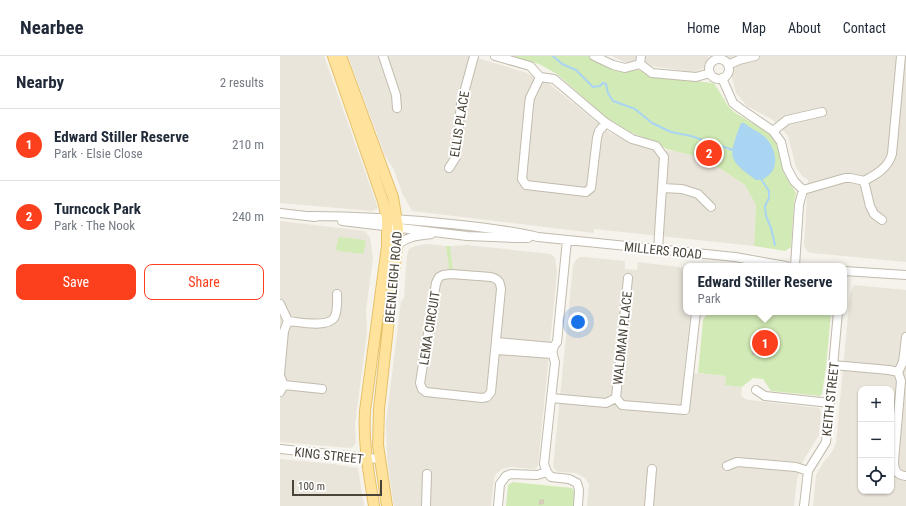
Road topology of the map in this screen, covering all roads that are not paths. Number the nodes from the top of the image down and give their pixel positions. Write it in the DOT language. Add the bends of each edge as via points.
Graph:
graph roads {
  1 [pos="333,56"];
  2 [pos="341,56"];
  3 [pos="383,56"];
  4 [pos="474,56"];
  5 [pos="495,56"];
  6 [pos="594,56"];
  7 [pos="756,56"];
  8 [pos="901,56"];
  9 [pos="715,58"];
  10 [pos="641,60"];
  11 [pos="728,65"];
  12 [pos="710,73"];
  13 [pos="540,77"];
  14 [pos="722,78"];
  15 [pos="398,108"];
  16 [pos="822,112"];
  17 [pos="606,123"];
  18 [pos="773,132"];
  19 [pos="450,168"];
  20 [pos="864,181"];
  21 [pos="662,188"];
  22 [pos="803,190"];
  23 [pos="711,207"];
  24 [pos="280,213"];
  25 [pos="882,220"];
  26 [pos="392,223"];
  27 [pos="439,232"];
  28 [pos="538,237"];
  29 [pos="567,240"];
  30 [pos="398,246"];
  31 [pos="658,249"];
  32 [pos="769,263"];
  33 [pos="795,263"];
  34 [pos="847,271"];
  35 [pos="906,275"];
  36 [pos="628,278"];
  37 [pos="338,294"];
  38 [pos="280,304"];
  39 [pos="696,315"];
  40 [pos="838,315"];
  41 [pos="288,321"];
  42 [pos="906,337"];
  43 [pos="496,346"];
  44 [pos="552,351"];
  45 [pos="833,365"];
  46 [pos="898,372"];
  47 [pos="280,375"];
  48 [pos="282,388"];
  49 [pos="322,389"];
  50 [pos="756,390"];
  51 [pos="551,398"];
  52 [pos="616,398"];
  53 [pos="830,402"];
  54 [pos="280,449"];
  55 [pos="366,459"];
  56 [pos="379,459"];
  57 [pos="727,466"];
  58 [pos="652,469"];
  59 [pos="808,471"];
  60 [pos="547,472"];
  61 [pos="427,474"];
  62 [pos="906,476"];
  63 [pos="374,506"];
  64 [pos="387,506"];
  65 [pos="426,506"];
  66 [pos="498,506"];
  67 [pos="578,506"];
  68 [pos="649,506"];
  69 [pos="804,506"];
  1 -- 26 [label="main road, BEENLEIGH ROAD"];
  2 -- 26 [label="main road, BEENLEIGH ROAD" via="393,197"];
  3 -- 15 [label="street"];
  4 -- 19 [label="street, ELLIS PLACE" via="461,104 456,157"];
  5 -- 13 [label="street" via="530,66"];
  6 -- 10 [label="street" via="625,68"];
  7 -- 11 [label="street"];
  8 -- 20 [label="street" via="892,154 884,168"];
  9 -- 11 [label="street" via="723,60"];
  9 -- 12 [label="street" via="710,64"];
  10 -- 12 [label="street" via="652,73 696,77"];
  11 -- 14 [label="street" via="728,73"];
  12 -- 14 [label="street" via="715,78"];
  13 -- 17 [label="street" via="554,79"];
  13 -- 17 [label="street" via="529,105 522,179 526,185 586,192 591,188 596,138"];
  14 -- 18 [label="street" via="733,102"];
  16 -- 18 [label="street" via="788,120"];
  17 -- 21 [label="street" via="632,139 656,146 664,157"];
  18 -- 22 [label="street" via="781,142 787,168"];
  20 -- 22 [label="street" via="845,178"];
  20 -- 25 [label="street" via="870,206 874,214"];
  21 -- 23 [label="street" via="682,189 698,194"];
  21 -- 31 [label="street"];
  22 -- 33 [label="street" via="799,205"];
  24 -- 26 [label="street, MILLERS ROAD"];
  26 -- 27 [label="street, MILLERS ROAD"];
  26 -- 28 [label="street, MILLERS ROAD" via="489,228"];
  26 -- 30 [label="main road, BEENLEIGH ROAD"];
  26 -- 55 [label="main road, BEENLEIGH ROAD" via="365,411"];
  27 -- 28 [label="street, MILLERS ROAD" via="467,236"];
  27 -- 30 [label="street" via="408,238"];
  28 -- 29 [label="street, MILLERS ROAD"];
  29 -- 31 [label="street, MILLERS ROAD"];
  29 -- 44 [label="street" via="557,342"];
  30 -- 56 [label="main road, BEENLEIGH ROAD" via="379,409"];
  31 -- 32 [label="street, MILLERS ROAD"];
  34 -- 35 [label="street"];
  36 -- 52 [label="street, WALDMAN PLACE"];
  37 -- 41 [label="street" via="336,314 329,323"];
  38 -- 41 [label="street"];
  39 -- 52 [label="street" via="685,410 622,405"];
  40 -- 45 [label="street, KEITH STREET"];
  41 -- 47 [label="street" via="284,331"];
  42 -- 46 [label="street" via="903,362"];
  43 -- 43 [label="street, LEMA CIRCUIT" via="491,392 487,397 426,392 422,389 420,383 439,277 451,274 497,278 501,288"];
  43 -- 44 [label="street"];
  44 -- 51 [label="street" via="555,362"];
  45 -- 46 [label="street"];
  45 -- 53 [label="street, KEITH STREET"];
  46 -- 62 [label="street" via="901,382 894,470"];
  47 -- 48 [label="street"];
  48 -- 49 [label="street"];
  50 -- 53 [label="street" via="765,396"];
  51 -- 52 [label="street" via="606,403"];
  51 -- 60 [label="street" via="544,464"];
  53 -- 59 [label="street, KEITH STREET" via="826,442"];
  54 -- 55 [label="street, KING STREET"];
  55 -- 56 [label="street, KING STREET"];
  55 -- 63 [label="main road, BEENLEIGH ROAD"];
  56 -- 64 [label="main road, BEENLEIGH ROAD"];
  57 -- 59 [label="street" via="737,462 796,467"];
  58 -- 68 [label="street"];
  59 -- 69 [label="street, KEITH STREET"];
  60 -- 66 [label="street" via="538,475 506,476 500,484"];
  60 -- 67 [label="street" via="551,477 569,478 577,483"];
  61 -- 65 [label="street"];
}
